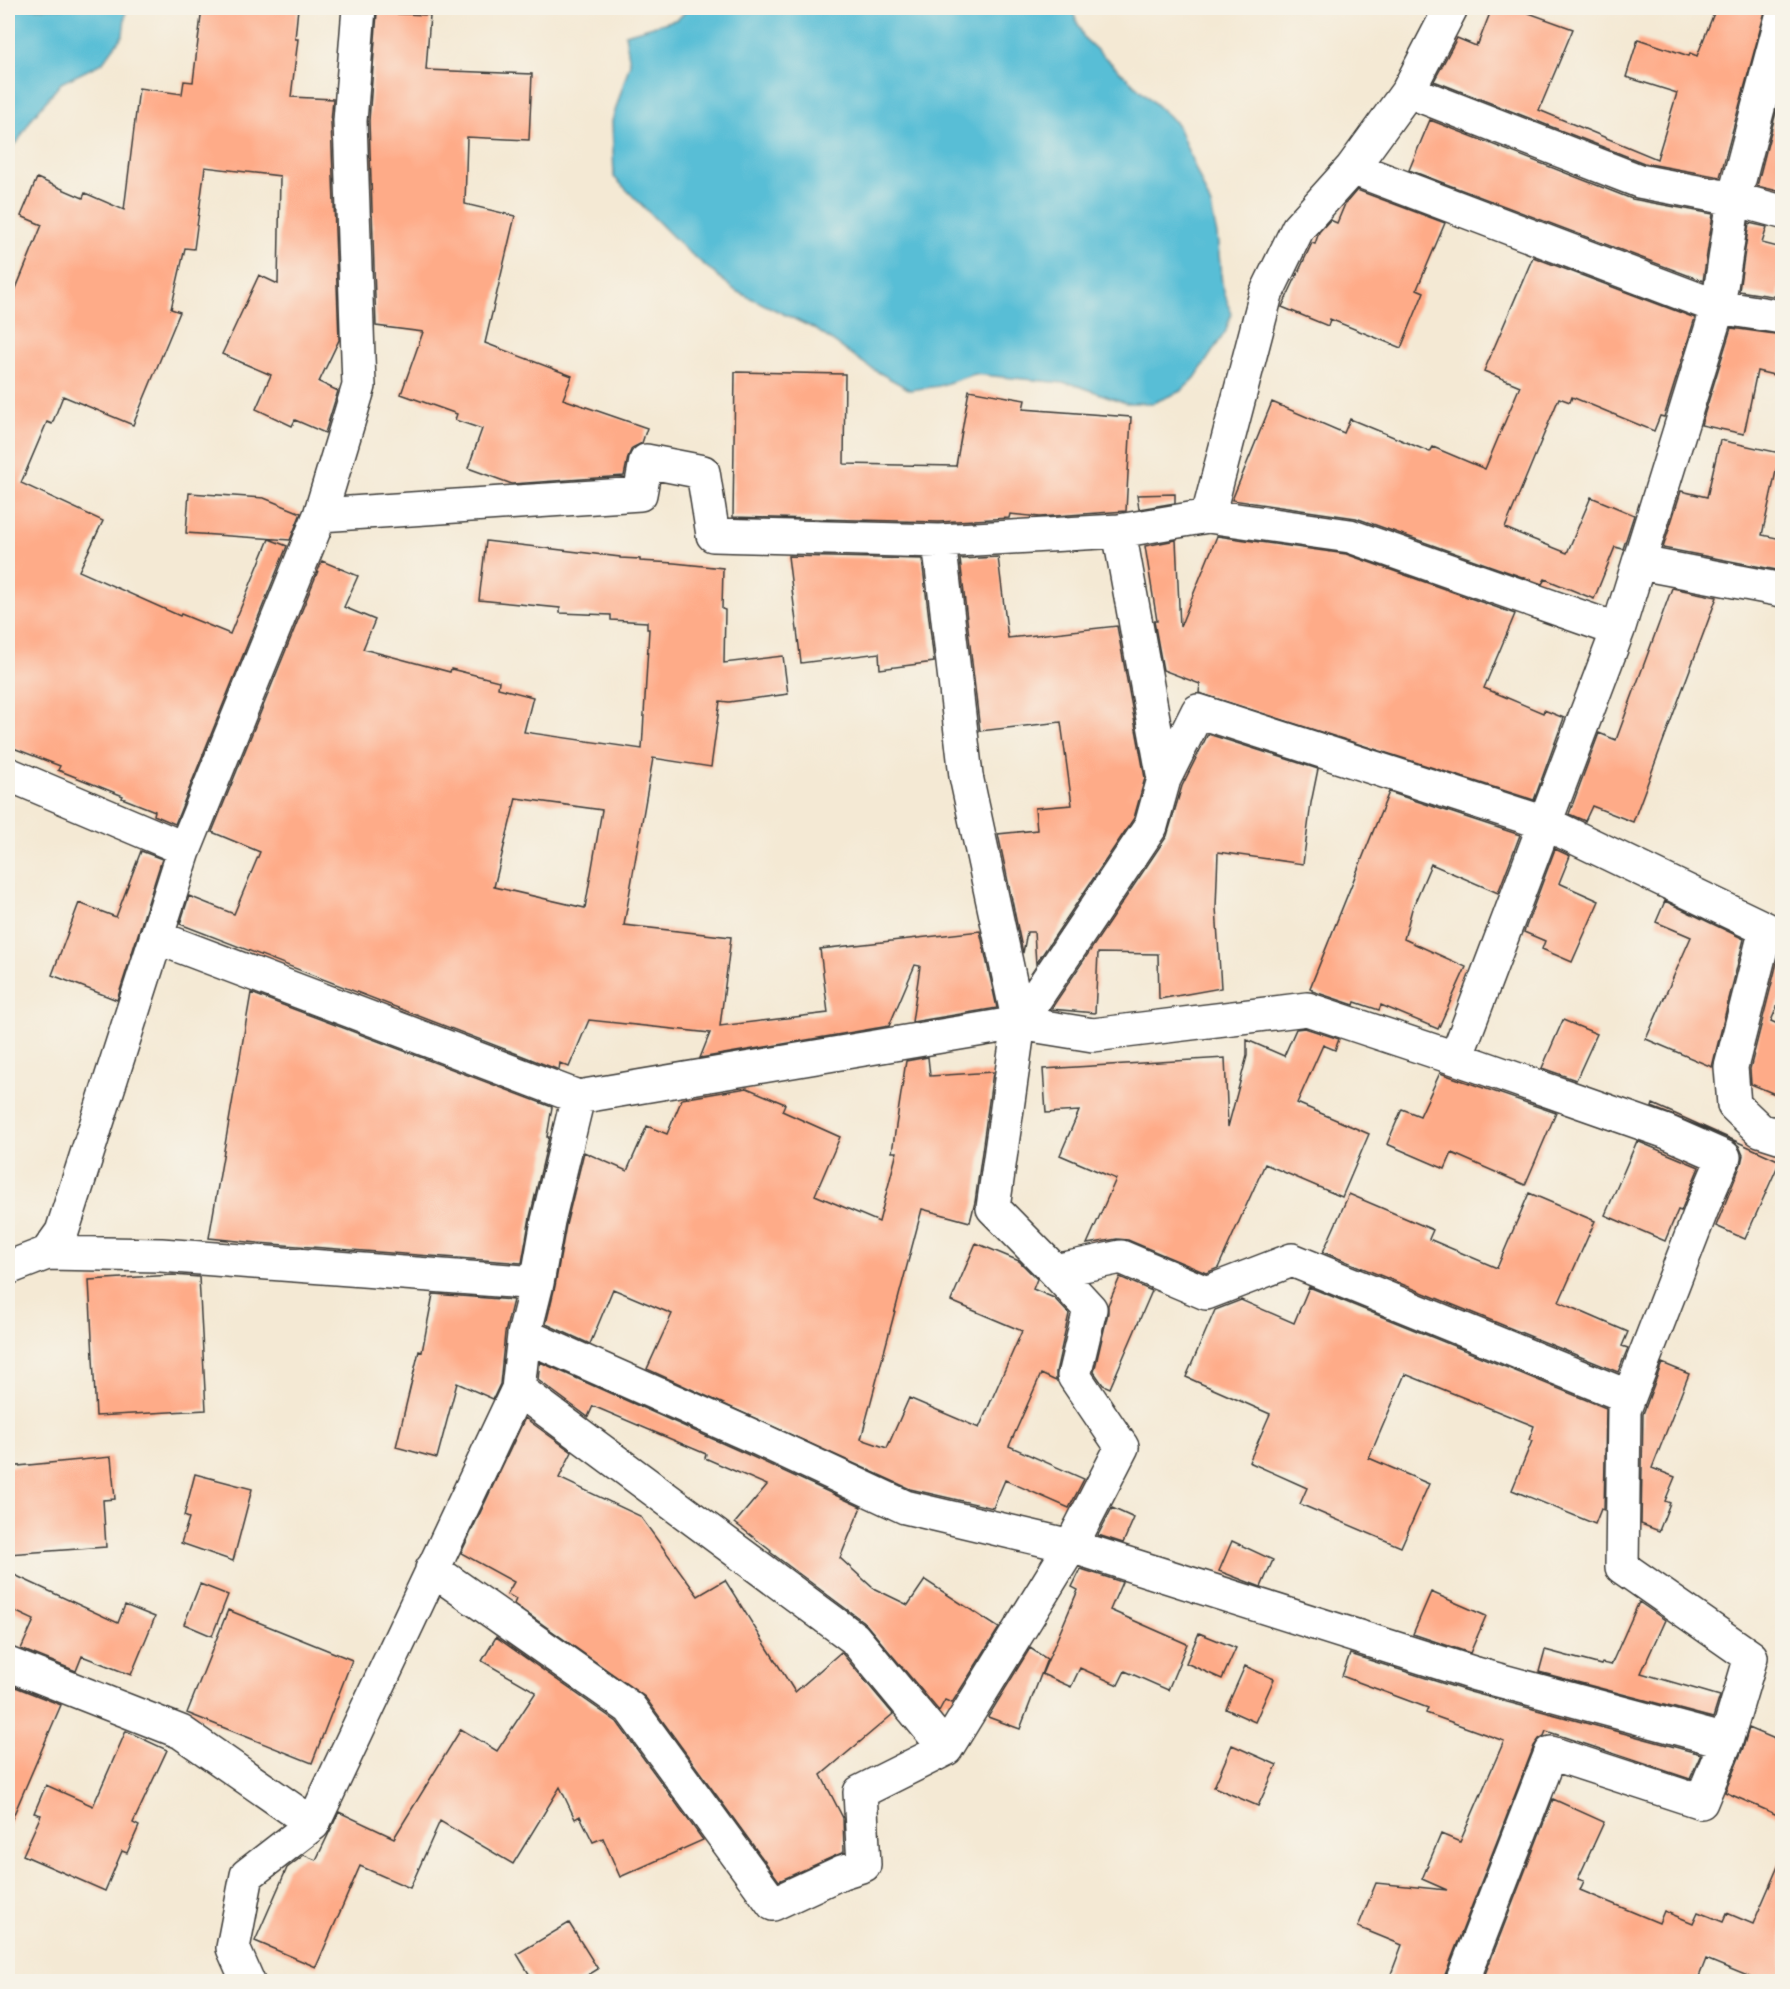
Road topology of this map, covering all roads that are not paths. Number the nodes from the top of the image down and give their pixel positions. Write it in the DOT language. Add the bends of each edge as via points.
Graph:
graph roads {
  1 [pos="358,8"];
  2 [pos="1450,8"];
  3 [pos="1782,17"];
  4 [pos="1408,91"];
  5 [pos="1352,168"];
  6 [pos="1734,199"];
  7 [pos="1782,212"];
  8 [pos="1718,307"];
  9 [pos="1782,317"];
  10 [pos="320,515"];
  11 [pos="1208,516"];
  12 [pos="1119,531"];
  13 [pos="939,541"];
  14 [pos="1640,563"];
  15 [pos="1782,590"];
  16 [pos="1618,630"];
  17 [pos="8,774"];
  18 [pos="1164,779"];
  19 [pos="1545,823"];
  20 [pos="185,849"];
  21 [pos="156,938"];
  22 [pos="1019,1023"];
  23 [pos="1456,1058"];
  24 [pos="578,1097"];
  25 [pos="1771,1134"];
  26 [pos="1724,1157"];
  27 [pos="47,1253"];
  28 [pos="8,1268"];
  29 [pos="1055,1271"];
  30 [pos="537,1283"];
  31 [pos="524,1335"];
  32 [pos="518,1389"];
  33 [pos="1629,1397"];
  34 [pos="1071,1546"];
  35 [pos="432,1569"];
  36 [pos="8,1664"];
  37 [pos="1726,1741"];
  38 [pos="946,1749"];
  39 [pos="313,1824"];
  40 [pos="248,1982"];
  41 [pos="1462,1982"];
  1 -- 10 [label="street" via="350,121 359,386"];
  2 -- 4 [label="street"];
  3 -- 6 [label="street"];
  4 -- 5 [label="street"];
  4 -- 6 [label="street" via="1639,181"];
  5 -- 8 [label="street"];
  5 -- 11 [label="street" via="1298,228 1266,294"];
  6 -- 7 [label="street"];
  6 -- 8 [label="street"];
  8 -- 9 [label="street"];
  8 -- 14 [label="street"];
  10 -- 13 [label="street" via="640,494 646,461 703,472 713,535"];
  10 -- 20 [label="street"];
  11 -- 12 [label="street"];
  11 -- 16 [label="street" via="1350,536"];
  12 -- 13 [label="street"];
  12 -- 18 [label="street"];
  13 -- 22 [label="street" via="966,776"];
  14 -- 15 [label="street"];
  14 -- 16 [label="street"];
  16 -- 19 [label="street"];
  17 -- 20 [label="street"];
  18 -- 19 [label="street" via="1198,711"];
  18 -- 22 [label="street" via="1151,826"];
  19 -- 23 [label="street"];
  19 -- 25 [label="street" via="1766,929 1731,1067 1734,1105"];
  20 -- 21 [label="street"];
  21 -- 24 [label="street"];
  21 -- 27 [label="street" via="62,1232"];
  22 -- 23 [label="street" via="1093,1035 1307,1009"];
  22 -- 24 [label="street"];
  22 -- 29 [label="street" via="993,1208"];
  23 -- 26 [label="street" via="1667,1132"];
  24 -- 30 [label="street"];
  25 -- 26 [label="street"];
  26 -- 33 [label="street"];
  27 -- 28 [label="street"];
  27 -- 30 [label="street" via="161,1255"];
  29 -- 33 [label="street" via="1121,1257 1206,1293 1292,1260"];
  29 -- 34 [label="street" via="1090,1309 1074,1376 1122,1447"];
  30 -- 31 [label="street"];
  31 -- 32 [label="street"];
  31 -- 34 [label="street" via="905,1507"];
  32 -- 35 [label="street"];
  32 -- 38 [label="street" via="854,1638"];
  33 -- 37 [label="street" via="1624,1410 1622,1566 1751,1657"];
  34 -- 37 [label="street" via="1476,1674"];
  34 -- 38 [label="street"];
  35 -- 38 [label="street" via="630,1708 773,1904 864,1865 860,1792"];
  35 -- 39 [label="street"];
  36 -- 39 [label="street" via="181,1732"];
  37 -- 41 [label="street" via="1701,1802 1551,1753"];
  39 -- 40 [label="street" via="247,1875 233,1948"];
}
